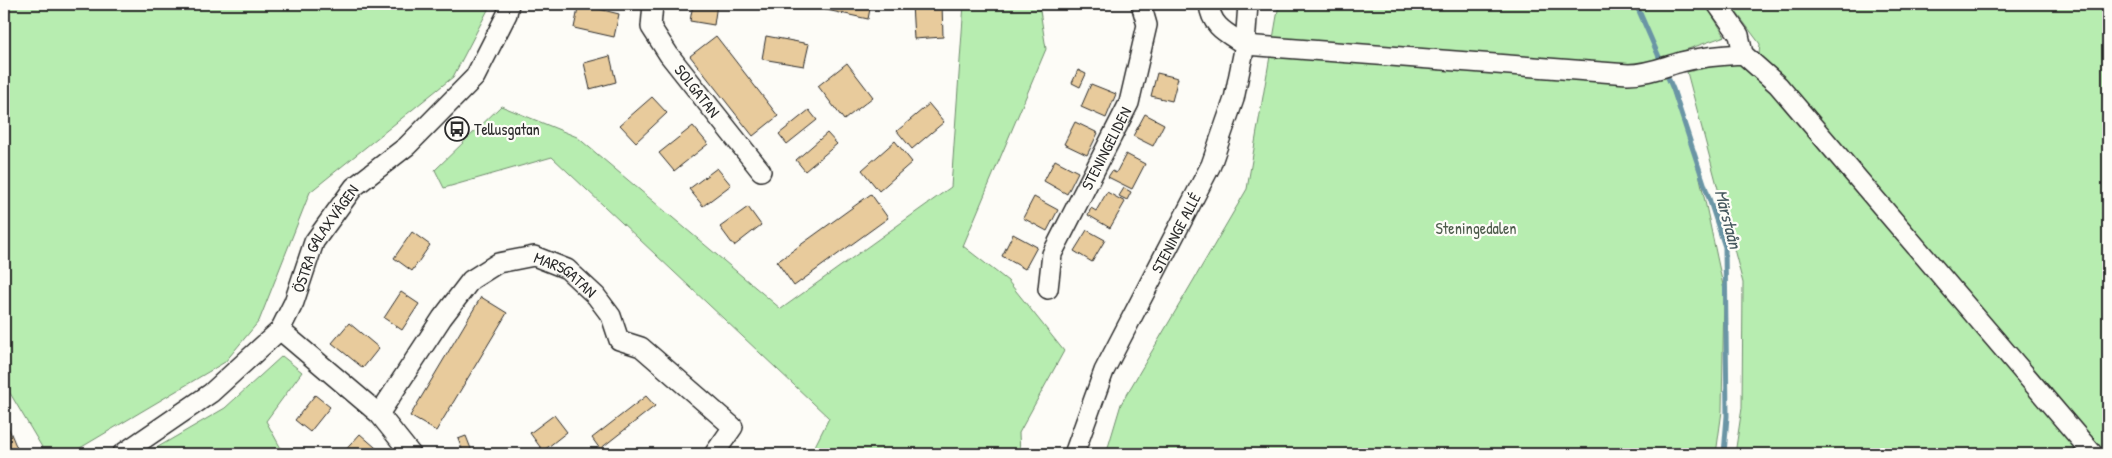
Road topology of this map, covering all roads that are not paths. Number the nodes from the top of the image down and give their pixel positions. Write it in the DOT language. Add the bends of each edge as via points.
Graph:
graph roads {
  1 [pos="509,4"];
  2 [pos="653,4"];
  3 [pos="1141,4"];
  4 [pos="1209,4"];
  5 [pos="1248,4"];
  6 [pos="1717,4"];
  7 [pos="1245,45"];
  8 [pos="1743,54"];
  9 [pos="761,171"];
  10 [pos="1048,289"];
  11 [pos="280,330"];
  12 [pos="379,414"];
  13 [pos="122,454"];
  14 [pos="411,454"];
  15 [pos="714,454"];
  16 [pos="1074,454"];
  17 [pos="2093,454"];
  1 -- 11 [label="street, ÖSTRA GALAXVÄGEN" via="475,77 407,146 354,187 314,242 294,302"];
  2 -- 9 [label="street, SOLGATAN" via="651,27 660,41"];
  3 -- 10 [label="street, STENINGELIDEN" via="1147,25 1129,103 1052,254"];
  4 -- 7 [label="street" via="1214,23"];
  5 -- 7 [label="street, STENINGE ALLÉ"];
  6 -- 8 [label="street" via="1739,35"];
  7 -- 8 [label="street" via="1628,74 1728,54"];
  7 -- 16 [label="street, STENINGE ALLÉ" via="1234,100 1211,165 1104,371"];
  8 -- 17 [label="street" via="1778,85"];
  11 -- 12 [label="street"];
  11 -- 13 [label="street, ÖSTRA GALAXVÄGEN" via="211,393"];
  12 -- 14 [label="street"];
  12 -- 15 [label="street, MARSGATAN" via="471,280 498,263 534,256 567,269 596,296 611,316 619,340 641,347 733,426"];
}
